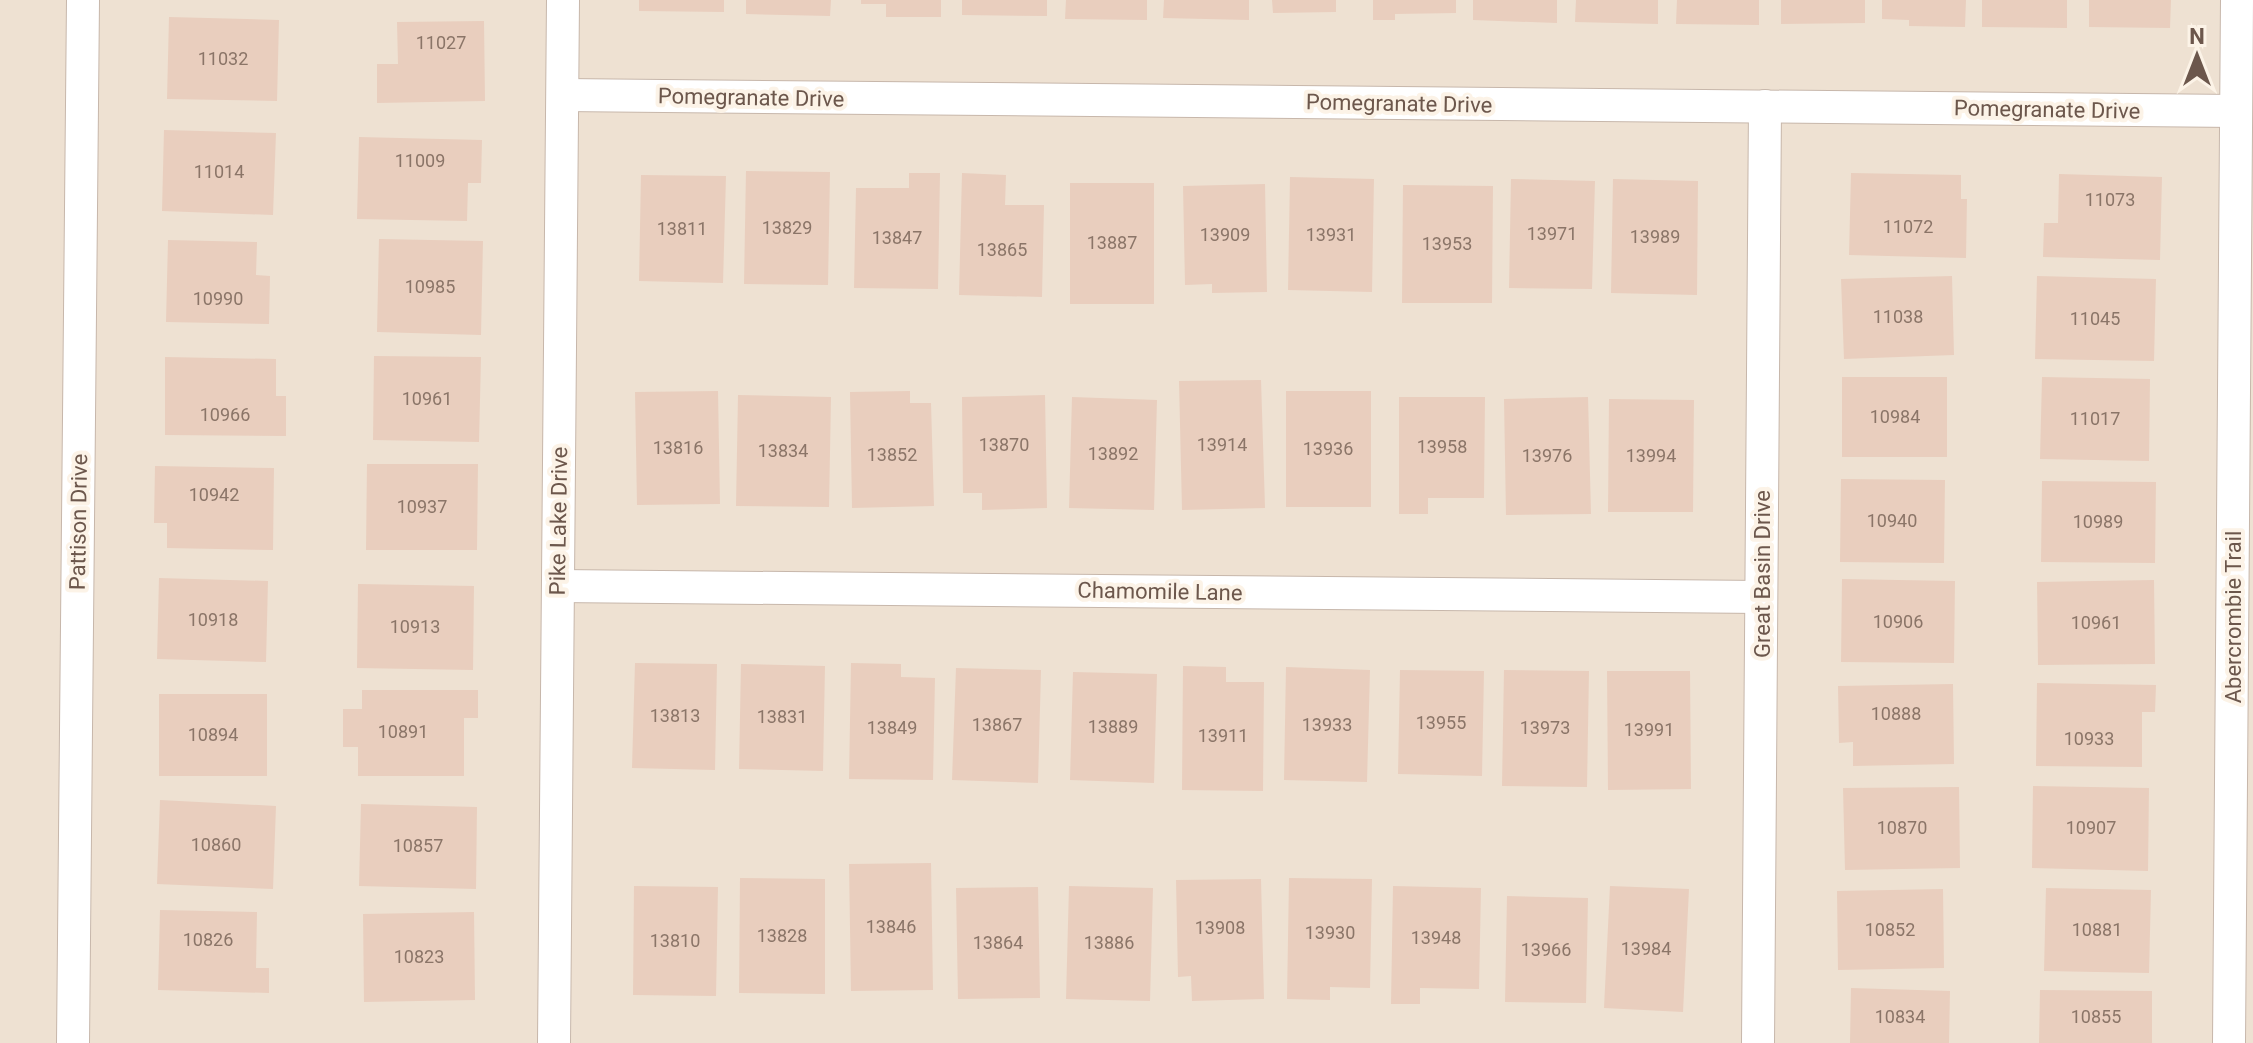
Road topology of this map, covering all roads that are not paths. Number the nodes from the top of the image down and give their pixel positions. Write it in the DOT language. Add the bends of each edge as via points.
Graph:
graph roads {
  1 [pos="83,0"];
  2 [pos="563,0"];
  3 [pos="2237,0"];
  4 [pos="563,95"];
  5 [pos="1765,106"];
  6 [pos="2236,111"];
  7 [pos="558,586"];
  8 [pos="1761,597"];
  9 [pos="73,1043"];
  10 [pos="554,1043"];
  11 [pos="1758,1043"];
  12 [pos="2229,1043"];
  1 -- 9 [label="street, Pattison Drive"];
  2 -- 4 [label="street, Pike Lake Drive"];
  3 -- 6 [label="street, Abercrombie Trail"];
  4 -- 5 [label="street, Pomegranate Drive"];
  4 -- 7 [label="street, Pike Lake Drive"];
  5 -- 6 [label="street, Pomegranate Drive"];
  5 -- 8 [label="street, Great Basin Drive"];
  6 -- 12 [label="street, Abercrombie Trail"];
  7 -- 8 [label="street, Chamomile Lane"];
  7 -- 10 [label="street, Pike Lake Drive"];
  8 -- 11 [label="street, Great Basin Drive"];
}
